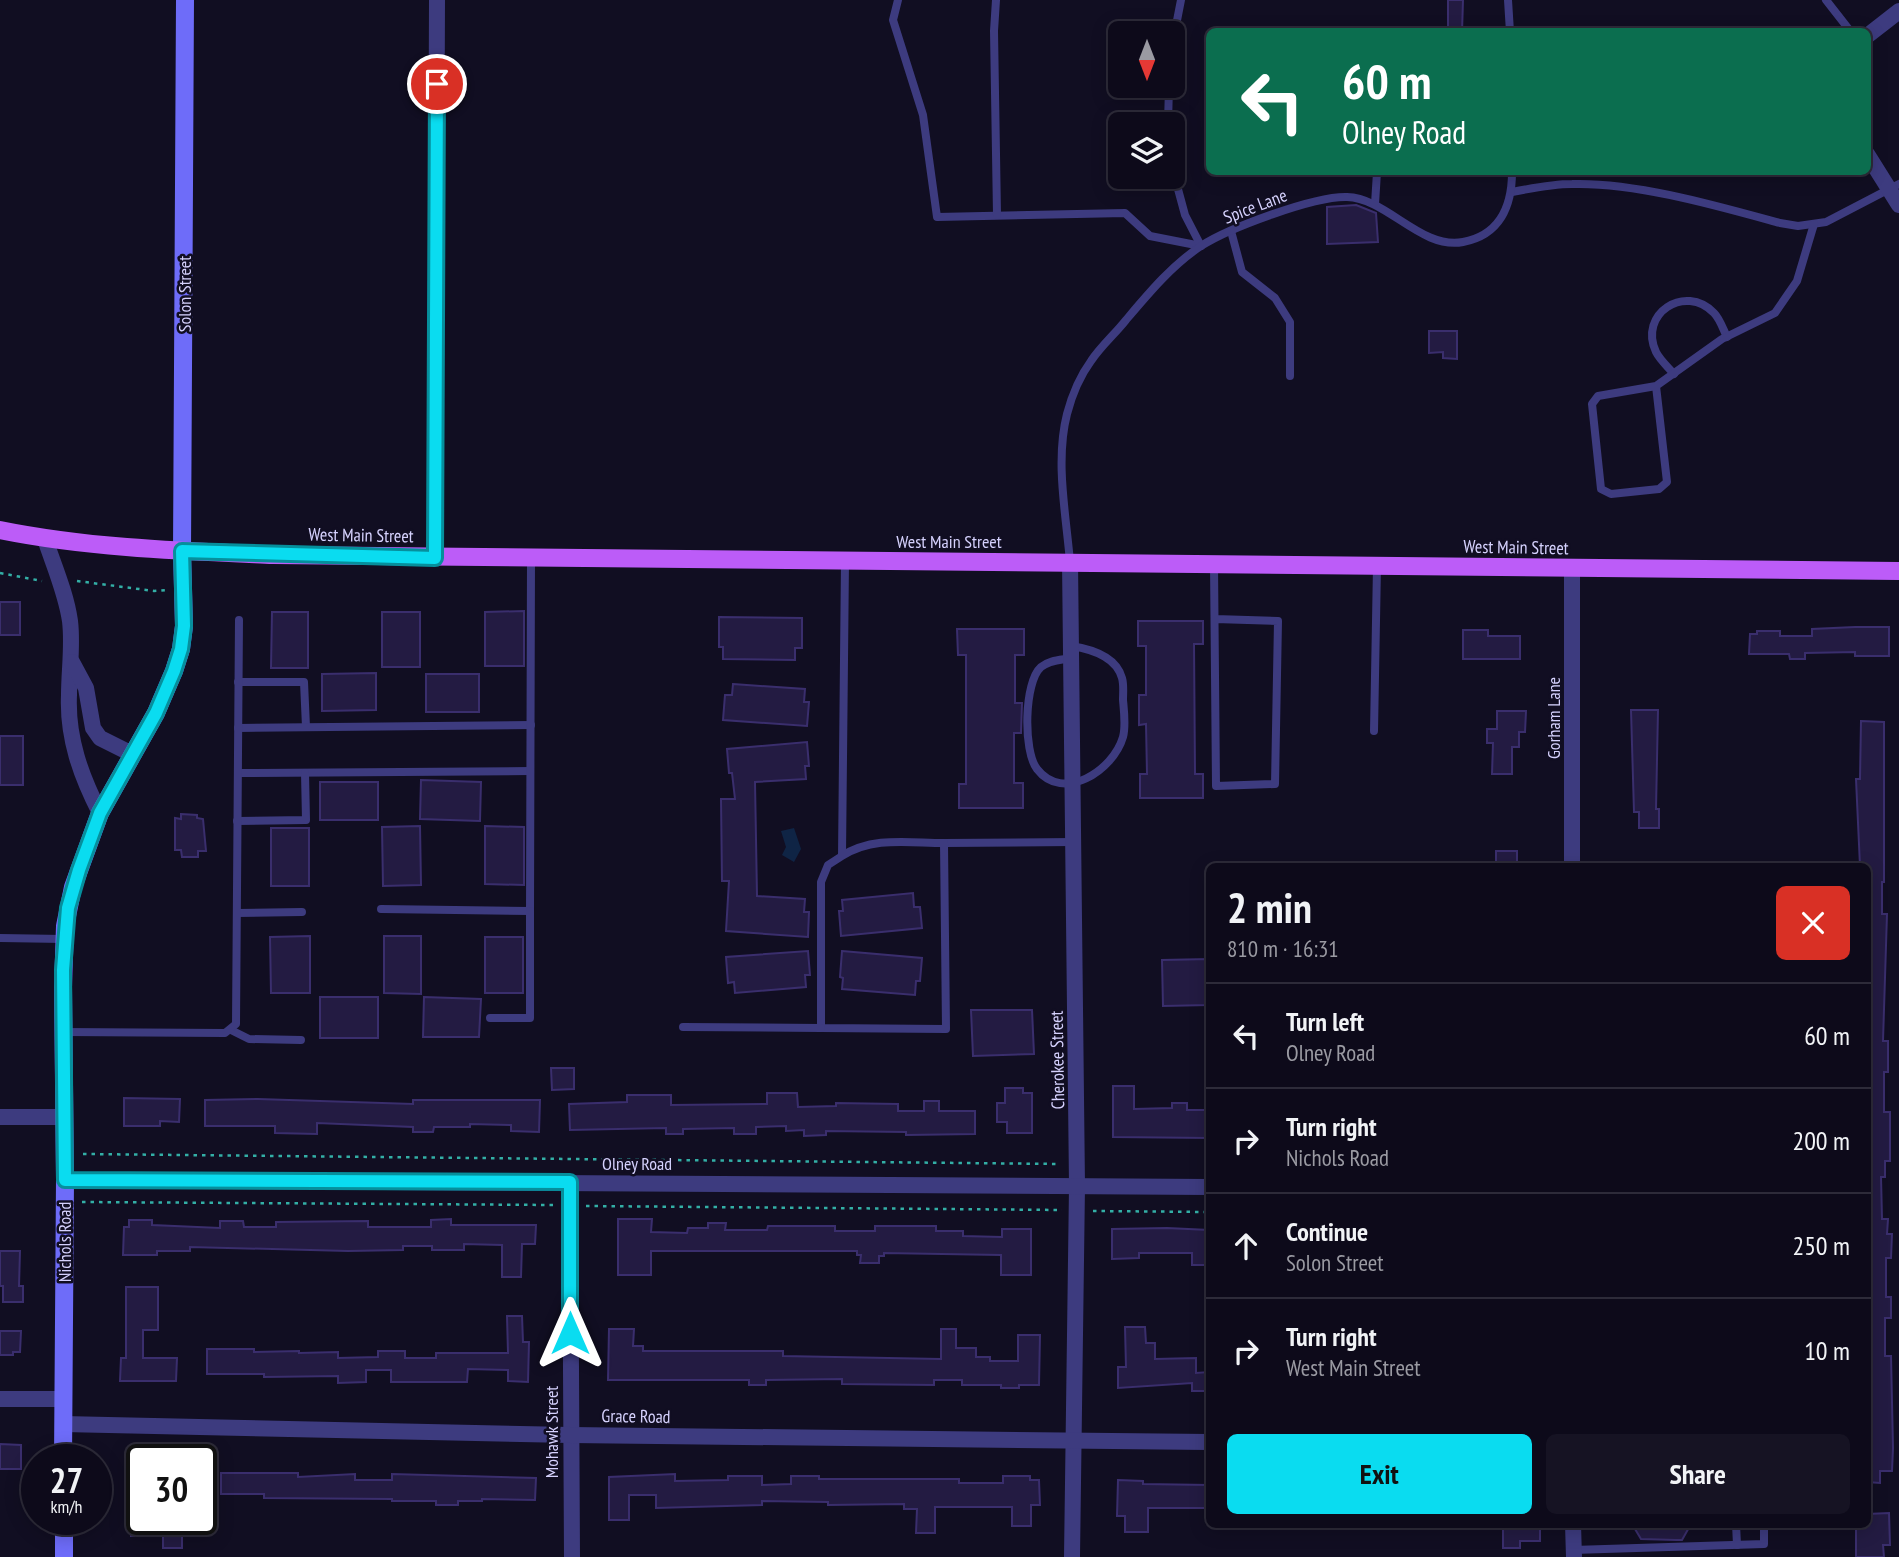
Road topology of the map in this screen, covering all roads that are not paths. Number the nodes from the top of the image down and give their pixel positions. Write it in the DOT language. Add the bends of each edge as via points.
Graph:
graph roads {
  1 [pos="185,0"];
  2 [pos="438,0"];
  3 [pos="898,0"];
  4 [pos="996,0"];
  5 [pos="1181,0"];
  6 [pos="1508,0"];
  7 [pos="1826,0"];
  8 [pos="1899,11"];
  9 [pos="1177,21"];
  10 [pos="1510,28"];
  11 [pos="1848,28"];
  12 [pos="1871,33"];
  13 [pos="1871,158"];
  14 [pos="1377,175"];
  15 [pos="1512,175"];
  16 [pos="1894,187"];
  17 [pos="1178,189"];
  18 [pos="1512,192"];
  19 [pos="1375,204"];
  20 [pos="1899,205"];
  21 [pos="997,215"];
  22 [pos="1814,224"];
  23 [pos="1231,231"];
  24 [pos="1200,246"];
  25 [pos="1727,337"];
  26 [pos="1674,374"];
  27 [pos="1290,376"];
  28 [pos="1656,386"];
  29 [pos="0,530"];
  30 [pos="45,539"];
  31 [pos="182,551"];
  32 [pos="435,558"];
  33 [pos="531,559"];
  34 [pos="845,561"];
  35 [pos="1070,562"];
  36 [pos="1214,564"];
  37 [pos="1377,566"];
  38 [pos="1572,569"];
  39 [pos="1899,571"];
  40 [pos="184,588"];
  41 [pos="1215,619"];
  42 [pos="239,620"];
  43 [pos="1071,652"];
  44 [pos="72,662"];
  45 [pos="239,682"];
  46 [pos="531,725"];
  47 [pos="306,727"];
  48 [pos="238,728"];
  49 [pos="1374,731"];
  50 [pos="132,754"];
  51 [pos="530,771"];
  52 [pos="238,773"];
  53 [pos="305,773"];
  54 [pos="1073,784"];
  55 [pos="100,813"];
  56 [pos="237,821"];
  57 [pos="1073,842"];
  58 [pos="944,843"];
  59 [pos="842,856"];
  60 [pos="1572,863"];
  61 [pos="381,909"];
  62 [pos="530,911"];
  63 [pos="302,912"];
  64 [pos="237,913"];
  65 [pos="0,939"];
  66 [pos="64,939"];
  67 [pos="490,1018"];
  68 [pos="683,1027"];
  69 [pos="821,1028"];
  70 [pos="231,1030"];
  71 [pos="64,1032"];
  72 [pos="301,1040"];
  73 [pos="0,1117"];
  74 [pos="64,1117"];
  75 [pos="65,1180"];
  76 [pos="570,1182"];
  77 [pos="1077,1186"];
  78 [pos="1206,1187"];
  79 [pos="0,1399"];
  80 [pos="64,1399"];
  81 [pos="63,1424"];
  82 [pos="570,1435"];
  83 [pos="1072,1440"];
  84 [pos="1206,1442"];
  85 [pos="63,1444"];
  86 [pos="1573,1528"];
  87 [pos="1736,1528"];
  88 [pos="1764,1528"];
  89 [pos="64,1535"];
  90 [pos="1737,1545"];
  91 [pos="1574,1553"];
  92 [pos="64,1557"];
  93 [pos="572,1557"];
  94 [pos="1072,1557"];
  1 -- 31 [label="street, Solon Street"];
  2 -- 32 [label="street"];
  3 -- 21 [label="lane" via="893,20 923,115 937,217"];
  4 -- 21 [label="lane"];
  5 -- 9 [label="lane"];
  6 -- 10 [label="lane"];
  7 -- 11 [label="lane"];
  8 -- 12 [label="street"];
  13 -- 16 [label="street"];
  14 -- 19 [label="lane"];
  15 -- 18 [label="lane"];
  16 -- 20 [label="street"];
  16 -- 22 [label="lane"];
  17 -- 24 [label="lane"];
  18 -- 19 [label="lane, Spice Lane" via="1500,221 1488,232 1461,243 1432,237"];
  18 -- 22 [label="lane" via="1593,184 1652,192 1780,223"];
  19 -- 23 [label="lane, Spice Lane" via="1363,198 1336,197"];
  21 -- 24 [label="lane" via="1125,213 1150,236"];
  22 -- 25 [label="lane" via="1797,281 1775,313"];
  23 -- 24 [label="lane, Spice Lane"];
  23 -- 27 [label="lane" via="1242,272 1275,298 1290,322"];
  24 -- 35 [label="lane, Spice Lane" via="1140,303 1091,361 1076,387 1067,414 1062,462"];
  25 -- 26 [label="lane"];
  25 -- 26 [label="lane" via="1716,314 1700,303 1680,300 1661,310 1652,328 1656,352"];
  26 -- 28 [label="lane"];
  28 -- 28 [label="lane" via="1667,482 1659,489 1611,494 1601,489 1592,404 1598,396"];
  29 -- 30 [label="main road, West Main Street"];
  30 -- 31 [label="main road, West Main Street"];
  30 -- 44 [label="street" via="65,596"];
  31 -- 32 [label="main road, West Main Street"];
  31 -- 40 [label="street, Solon Street"];
  32 -- 33 [label="main road, West Main Street"];
  33 -- 34 [label="main road, West Main Street"];
  33 -- 46 [label="lane"];
  34 -- 35 [label="main road, West Main Street"];
  34 -- 59 [label="lane"];
  35 -- 36 [label="main road, West Main Street"];
  35 -- 43 [label="street, Cherokee Street"];
  36 -- 37 [label="main road, West Main Street"];
  36 -- 41 [label="lane"];
  37 -- 38 [label="main road, West Main Street"];
  37 -- 49 [label="lane"];
  38 -- 39 [label="main road, West Main Street"];
  38 -- 60 [label="street, Gorham Lane"];
  40 -- 50 [label="street, Nichols Road" via="181,649 156,713"];
  41 -- 41 [label="lane" via="1216,786 1275,784 1278,621"];
  42 -- 45 [label="lane"];
  43 -- 54 [label="street, Cherokee Street"];
  43 -- 54 [label="lane" via="1040,667 1034,676 1028,725 1035,767 1048,780"];
  43 -- 54 [label="lane" via="1087,648 1115,665 1122,679 1124,715 1123,737 1112,757 1101,771"];
  44 -- 50 [label="street" via="86,688 93,728 100,738"];
  44 -- 55 [label="street" via="69,714 75,754"];
  45 -- 47 [label="lane" via="304,682"];
  45 -- 48 [label="lane"];
  46 -- 47 [label="lane"];
  46 -- 51 [label="lane"];
  47 -- 48 [label="lane"];
  48 -- 52 [label="lane"];
  50 -- 55 [label="street, Nichols Road"];
  51 -- 53 [label="lane"];
  51 -- 62 [label="lane"];
  52 -- 53 [label="lane"];
  52 -- 56 [label="lane"];
  53 -- 56 [label="lane" via="306,820"];
  54 -- 57 [label="street, Cherokee Street"];
  55 -- 66 [label="street, Nichols Road" via="73,887"];
  56 -- 64 [label="lane"];
  57 -- 58 [label="lane"];
  57 -- 77 [label="street, Cherokee Street"];
  58 -- 59 [label="lane" via="879,842 857,846"];
  58 -- 69 [label="lane" via="946,1029"];
  59 -- 69 [label="lane" via="828,865 821,882"];
  61 -- 62 [label="lane"];
  62 -- 67 [label="lane" via="530,1018"];
  63 -- 64 [label="lane"];
  64 -- 70 [label="lane" via="236,1024"];
  65 -- 66 [label="lane"];
  66 -- 71 [label="street, Nichols Road"];
  68 -- 69 [label="lane"];
  70 -- 71 [label="lane"];
  70 -- 72 [label="lane" via="249,1039"];
  71 -- 74 [label="street, Nichols Road"];
  73 -- 74 [label="street"];
  74 -- 75 [label="street, Nichols Road"];
  75 -- 76 [label="street, Olney Road"];
  75 -- 80 [label="street, Nichols Road"];
  76 -- 77 [label="street, Olney Road"];
  76 -- 82 [label="street, Mohawk Street"];
  77 -- 78 [label="street, Olney Road"];
  77 -- 83 [label="street, Cherokee Street"];
  79 -- 80 [label="street"];
  80 -- 81 [label="street, Nichols Road"];
  81 -- 82 [label="street, Grace Road"];
  81 -- 85 [label="street, Nichols Road"];
  82 -- 83 [label="street, Grace Road"];
  82 -- 93 [label="street, Mohawk Street"];
  83 -- 84 [label="street, Grace Road"];
  83 -- 94 [label="street, Cherokee Street"];
  86 -- 91 [label="street"];
  87 -- 90 [label="lane"];
  88 -- 90 [label="lane" via="1764,1544"];
  89 -- 92 [label="street"];
  90 -- 91 [label="lane"];
}
